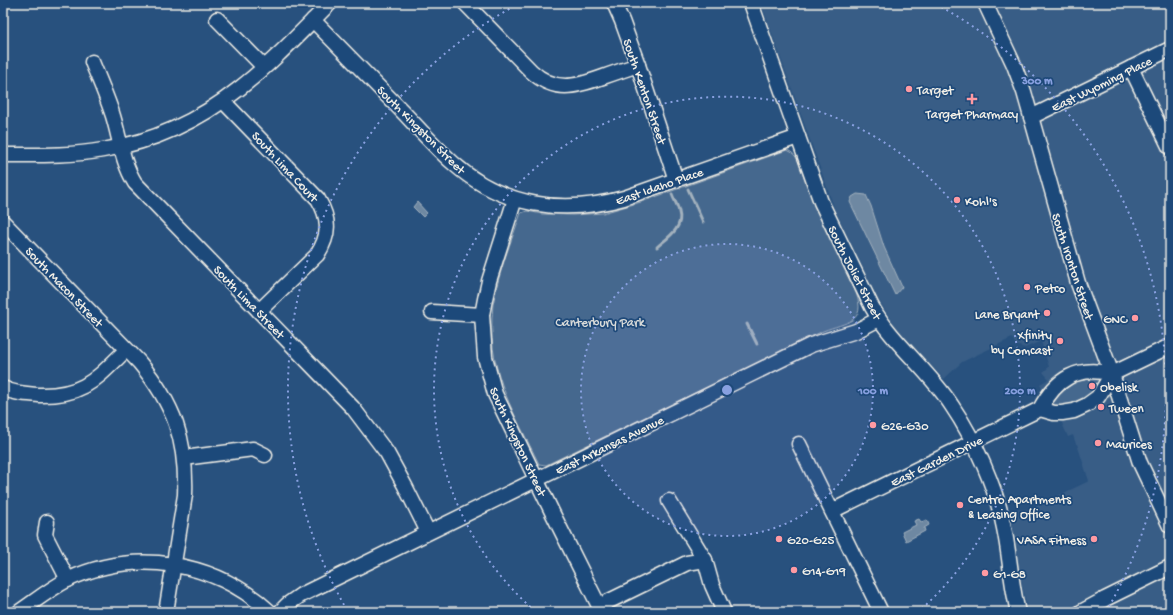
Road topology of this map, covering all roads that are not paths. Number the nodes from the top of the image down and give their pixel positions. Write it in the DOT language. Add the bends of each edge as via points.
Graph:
graph roads {
  1 [pos="330,3"];
  2 [pos="465,3"];
  3 [pos="614,3"];
  4 [pos="751,3"];
  5 [pos="985,3"];
  6 [pos="217,19"];
  7 [pos="313,20"];
  8 [pos="1170,49"];
  9 [pos="92,62"];
  10 [pos="638,65"];
  11 [pos="264,67"];
  12 [pos="1131,68"];
  13 [pos="223,101"];
  14 [pos="1031,117"];
  15 [pos="798,138"];
  16 [pos="121,146"];
  17 [pos="1170,148"];
  18 [pos="3,155"];
  19 [pos="676,180"];
  20 [pos="515,199"];
  21 [pos="3,222"];
  22 [pos="259,311"];
  23 [pos="432,312"];
  24 [pos="482,316"];
  25 [pos="879,319"];
  26 [pos="1170,346"];
  27 [pos="126,350"];
  28 [pos="1112,374"];
  29 [pos="3,388"];
  30 [pos="1040,409"];
  31 [pos="972,442"];
  32 [pos="799,444"];
  33 [pos="265,455"];
  34 [pos="184,458"];
  35 [pos="536,479"];
  36 [pos="668,501"];
  37 [pos="832,511"];
  38 [pos="47,522"];
  39 [pos="1170,526"];
  40 [pos="428,532"];
  41 [pos="705,560"];
  42 [pos="174,564"];
  43 [pos="1170,568"];
  44 [pos="68,580"];
  45 [pos="601,609"];
  46 [pos="19,612"];
  47 [pos="166,612"];
  48 [pos="270,612"];
  49 [pos="280,612"];
  50 [pos="724,612"];
  51 [pos="881,612"];
  52 [pos="1018,612"];
  53 [pos="1081,612"];
  1 -- 7 [label="street"];
  2 -- 10 [label="street" via="531,71 553,85 569,87 584,84"];
  3 -- 10 [label="street, South Kenton Street"];
  4 -- 15 [label="street, South Joliet Street"];
  5 -- 14 [label="street, South Ironton Street" via="1014,65"];
  6 -- 11 [label="street"];
  7 -- 11 [label="street"];
  7 -- 20 [label="street, South Kingston Street" via="453,163 482,184"];
  8 -- 12 [label="street, East Wyoming Place"];
  9 -- 16 [label="street, South Lima Street" via="113,116"];
  10 -- 19 [label="street, South Kenton Street"];
  11 -- 13 [label="street"];
  12 -- 14 [label="street, East Wyoming Place"];
  12 -- 17 [label="street"];
  13 -- 16 [label="street" via="171,130"];
  13 -- 22 [label="street, South Lima Court" via="318,198 326,217 326,237 317,255"];
  14 -- 28 [label="street, South Ironton Street" via="1073,268"];
  15 -- 19 [label="street, East Idaho Place"];
  15 -- 25 [label="street, South Joliet Street" via="821,202"];
  16 -- 18 [label="street" via="64,154"];
  16 -- 22 [label="street, South Lima Street" via="129,173 135,183"];
  19 -- 20 [label="street, East Idaho Place" via="599,205 545,206"];
  20 -- 24 [label="street, South Kingston Street" via="489,281"];
  21 -- 27 [label="street, South Macon Street"];
  22 -- 40 [label="street, South Lima Street" via="365,422 387,453"];
  23 -- 24 [label="street"];
  24 -- 35 [label="street, South Kingston Street" via="485,357 491,382"];
  25 -- 31 [label="street, South Joliet Street" via="945,395"];
  25 -- 35 [label="street, East Arkansas Avenue" via="856,331 811,345"];
  26 -- 28 [label="street"];
  27 -- 29 [label="street" via="94,381 75,391 51,395 22,394"];
  27 -- 34 [label="street, South Macon Street" via="165,398 177,424"];
  28 -- 30 [label="street" via="1090,371 1069,377 1053,388"];
  28 -- 30 [label="street" via="1098,397 1087,405 1062,413"];
  28 -- 39 [label="street, South Ironton Street" via="1138,459"];
  30 -- 31 [label="street, East Garden Drive"];
  31 -- 37 [label="street, East Garden Drive"];
  31 -- 52 [label="street, South Joliet Street" via="1001,513"];
  32 -- 37 [label="street"];
  33 -- 34 [label="street" via="253,449"];
  34 -- 42 [label="street, South Macon Street" via="185,495"];
  35 -- 40 [label="street, East Arkansas Avenue"];
  35 -- 45 [label="street, South Kingston Street"];
  36 -- 41 [label="street"];
  37 -- 51 [label="street"];
  38 -- 44 [label="street" via="45,535"];
  40 -- 49 [label="street, East Arkansas Avenue" via="301,595"];
  41 -- 45 [label="street" via="687,563"];
  41 -- 50 [label="street" via="712,585"];
  42 -- 44 [label="street" via="120,564"];
  42 -- 47 [label="street, South Macon Street"];
  42 -- 48 [label="street" via="195,569 230,583 246,592"];
  43 -- 53 [label="street"];
  44 -- 46 [label="street"];
}
